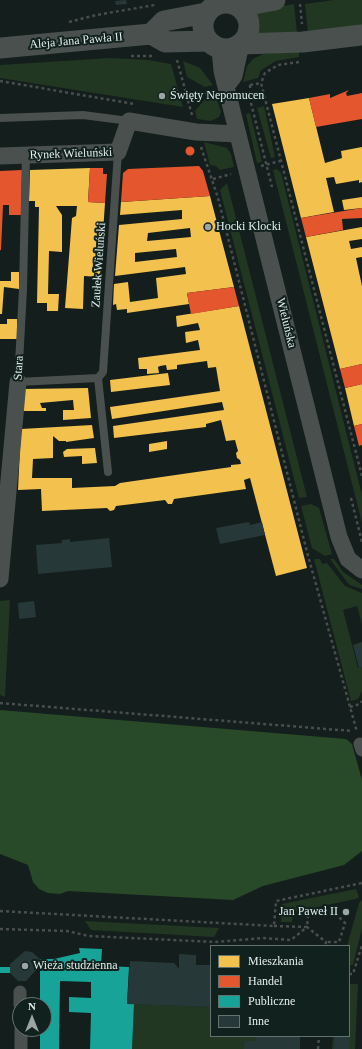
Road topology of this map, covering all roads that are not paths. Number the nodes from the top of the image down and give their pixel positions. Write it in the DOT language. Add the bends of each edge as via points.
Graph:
graph roads {
  1 [pos="275,0"];
  2 [pos="246,5"];
  3 [pos="210,7"];
  4 [pos="151,34"];
  5 [pos="362,35"];
  6 [pos="241,44"];
  7 [pos="214,45"];
  8 [pos="0,48"];
  9 [pos="221,88"];
  10 [pos="0,118"];
  11 [pos="129,121"];
  12 [pos="238,134"];
  13 [pos="118,152"];
  14 [pos="26,155"];
  15 [pos="0,156"];
  16 [pos="98,378"];
  17 [pos="18,382"];
  18 [pos="108,472"];
  19 [pos="362,570"];
  20 [pos="0,579"];
  21 [pos="21,1037"];
  22 [pos="21,1049"];
  1 -- 2 [label="street"];
  2 -- 3 [label="street" via="225,2"];
  2 -- 6 [label="street" via="249,32"];
  3 -- 4 [label="street" via="164,21"];
  3 -- 7 [label="street" via="202,27"];
  4 -- 7 [label="street, Aleja Jana Pawła II" via="165,42"];
  4 -- 8 [label="street, Aleja Jana Pawła II"];
  5 -- 6 [label="street" via="304,42"];
  6 -- 7 [label="street" via="235,48"];
  6 -- 9 [label="street" via="234,76"];
  7 -- 9 [label="street, Wieluńska" via="222,71"];
  9 -- 12 [label="street, Wieluńska"];
  10 -- 11 [label="lane" via="83,115"];
  11 -- 12 [label="street" via="196,132"];
  11 -- 13 [label="street, Rynek Wieluński"];
  12 -- 19 [label="street, Wieluńska" via="339,537 348,559"];
  13 -- 14 [label="street, Rynek Wieluński"];
  13 -- 16 [label="lane, Zaułek Wieluński" via="103,372"];
  14 -- 15 [label="street, Rynek Wieluński"];
  14 -- 17 [label="lane, Stara"];
  16 -- 17 [label="lane"];
  16 -- 18 [label="lane, Zaułek Wieluński"];
  17 -- 20 [label="street, Stara"];
  21 -- 22 [label="street"];
}
